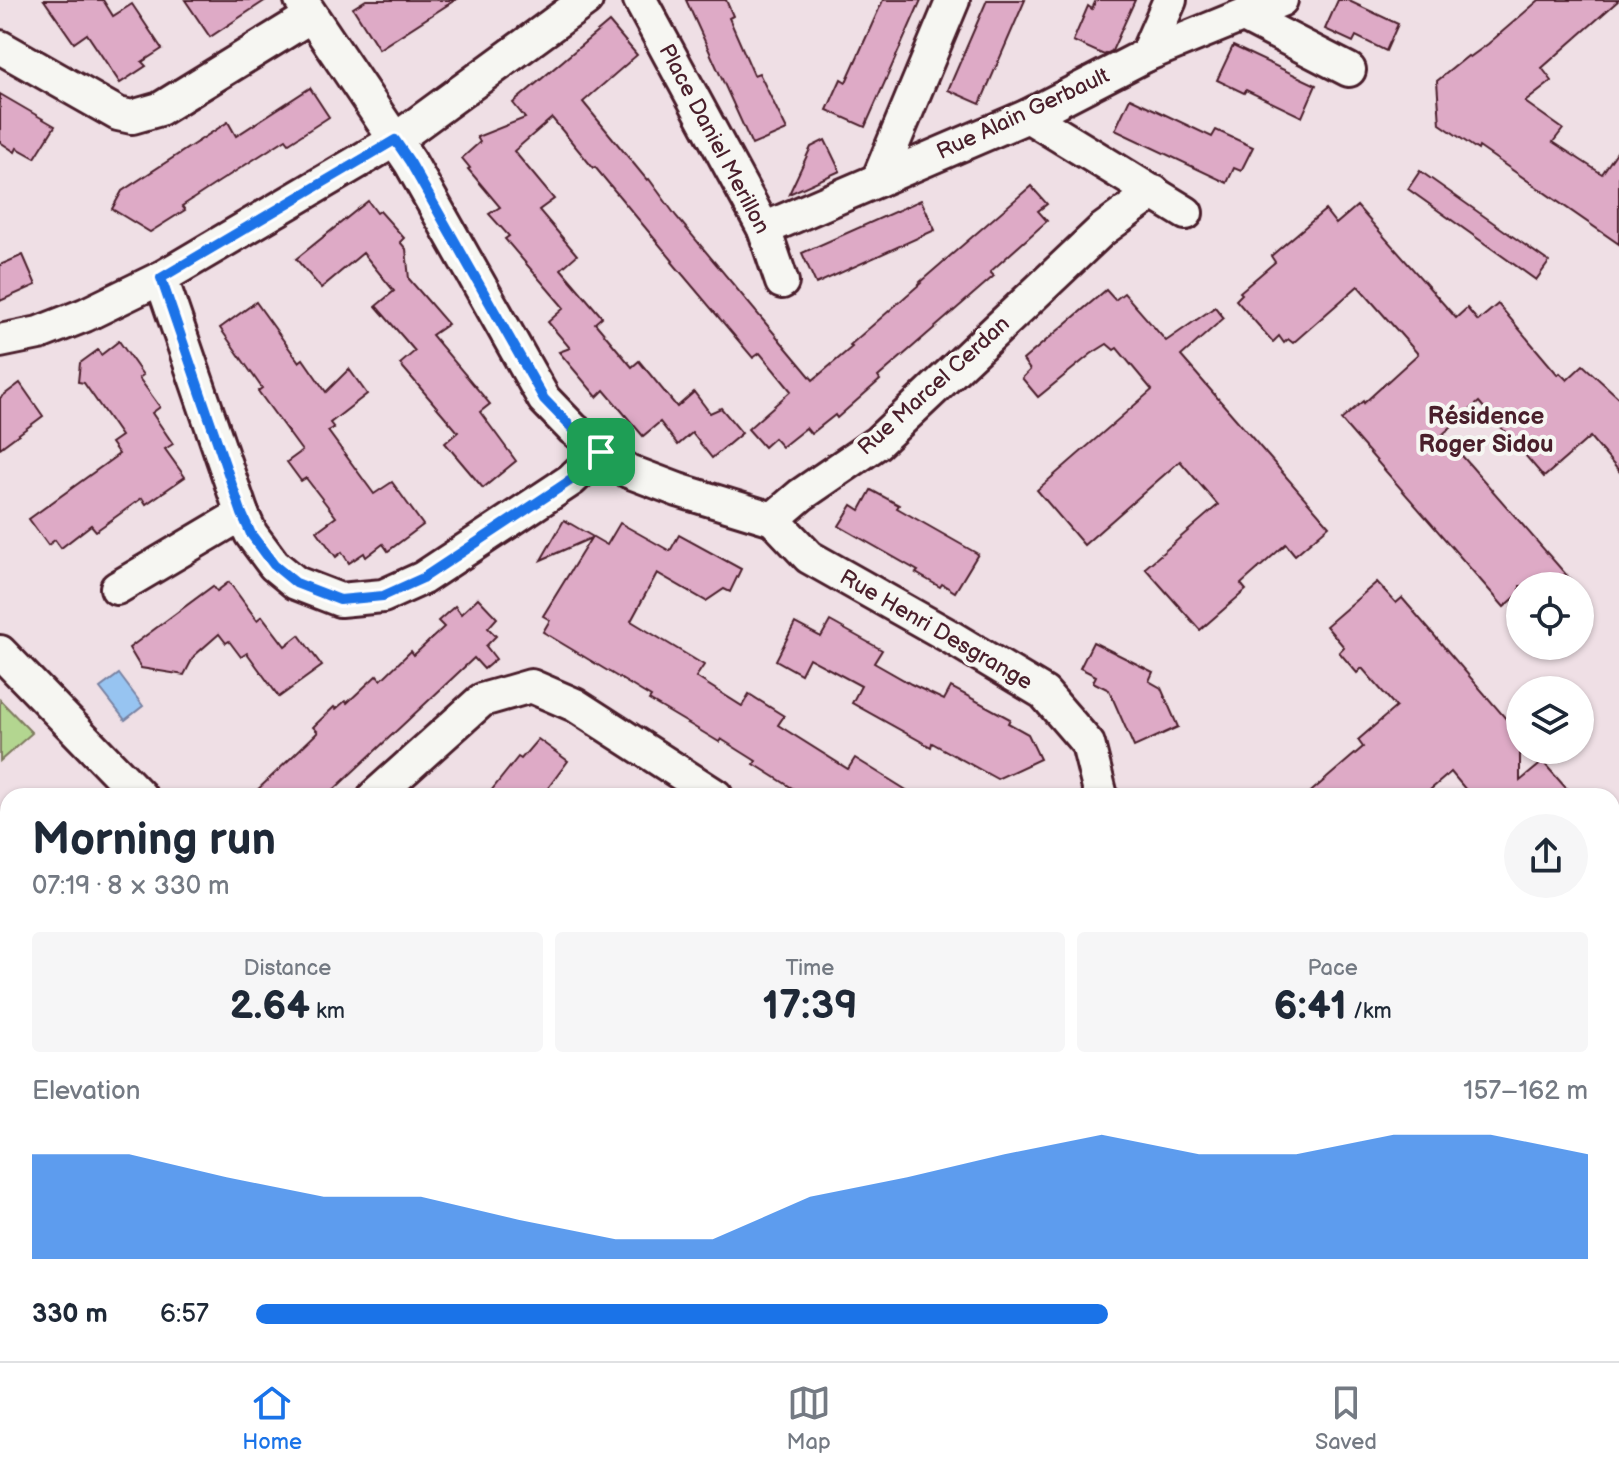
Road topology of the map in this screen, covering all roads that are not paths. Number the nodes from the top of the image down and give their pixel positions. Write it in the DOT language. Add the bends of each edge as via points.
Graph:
graph roads {
  1 [pos="586,0"];
  2 [pos="640,0"];
  3 [pos="953,0"];
  4 [pos="1170,0"];
  5 [pos="1281,0"];
  6 [pos="306,8"];
  7 [pos="1244,16"];
  8 [pos="0,47"];
  9 [pos="1146,55"];
  10 [pos="1349,70"];
  11 [pos="1028,116"];
  12 [pos="395,140"];
  13 [pos="878,180"];
  14 [pos="1154,192"];
  15 [pos="1186,213"];
  16 [pos="764,229"];
  17 [pos="161,278"];
  18 [pos="782,282"];
  19 [pos="0,341"];
  20 [pos="601,452"];
  21 [pos="242,514"];
  22 [pos="773,519"];
  23 [pos="117,588"];
  24 [pos="0,652"];
  25 [pos="132,788"];
  26 [pos="392,788"];
  27 [pos="704,788"];
  28 [pos="1099,788"];
  1 -- 12 [label="street"];
  2 -- 16 [label="street, Place Daniel Merillon"];
  3 -- 13 [label="street"];
  4 -- 9 [label="street"];
  5 -- 7 [label="street, Rue Alain Gerbault"];
  6 -- 8 [label="street" via="160,109 132,117 97,103"];
  6 -- 12 [label="street"];
  7 -- 9 [label="street, Rue Alain Gerbault"];
  7 -- 10 [label="street"];
  9 -- 11 [label="street, Rue Alain Gerbault"];
  11 -- 13 [label="street, Rue Alain Gerbault"];
  11 -- 14 [label="street"];
  12 -- 17 [label="street"];
  12 -- 20 [label="street" via="544,399"];
  13 -- 16 [label="street, Rue Alain Gerbault"];
  14 -- 15 [label="street"];
  14 -- 22 [label="street, Rue Marcel Cerdan" via="1102,230 877,443"];
  16 -- 18 [label="street, Place Daniel Merillon"];
  17 -- 19 [label="street" via="85,315"];
  17 -- 21 [label="street"];
  20 -- 21 [label="street" via="571,480 423,578 383,596 340,600 296,583 274,565"];
  20 -- 22 [label="street" via="628,471"];
  21 -- 23 [label="street"];
  22 -- 28 [label="street, Rue Henri Desgrange" via="809,557 1044,693 1088,744"];
  24 -- 25 [label="street"];
  26 -- 27 [label="street" via="482,700 531,686 575,705"];
}
